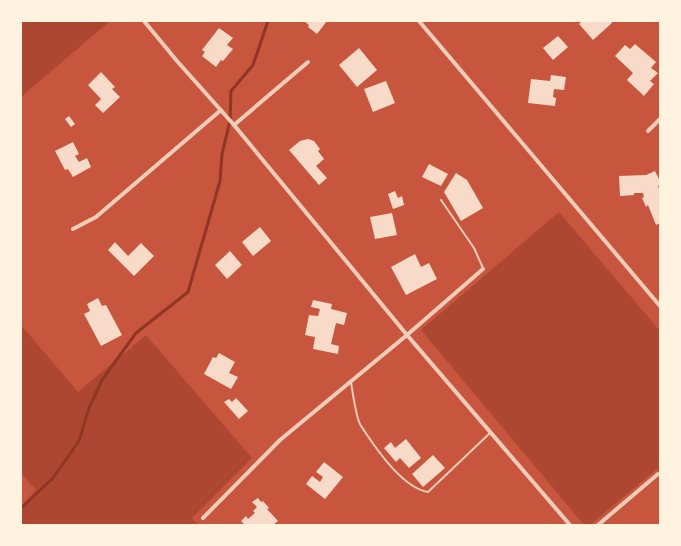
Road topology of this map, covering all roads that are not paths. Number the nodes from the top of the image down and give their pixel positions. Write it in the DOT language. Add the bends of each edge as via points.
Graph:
graph roads {
  1 [pos="144,21"];
  2 [pos="419,21"];
  3 [pos="308,62"];
  4 [pos="221,110"];
  5 [pos="660,119"];
  6 [pos="234,125"];
  7 [pos="648,130"];
  8 [pos="441,200"];
  9 [pos="73,229"];
  10 [pos="483,269"];
  11 [pos="660,306"];
  12 [pos="407,335"];
  13 [pos="351,381"];
  14 [pos="490,432"];
  15 [pos="658,474"];
  16 [pos="204,518"];
  17 [pos="570,525"];
  18 [pos="598,525"];
  1 -- 4 [label="street"];
  2 -- 11 [label="street"];
  3 -- 6 [label="street"];
  4 -- 6 [label="street"];
  4 -- 9 [label="street" via="96,217"];
  5 -- 7 [label="street"];
  6 -- 12 [label="street"];
  8 -- 10 [label="lane" via="474,248"];
  10 -- 12 [label="street"];
  12 -- 13 [label="street"];
  12 -- 14 [label="street"];
  13 -- 14 [label="lane" via="360,423 376,448 410,484 423,491 428,492"];
  13 -- 16 [label="street" via="280,440"];
  14 -- 17 [label="street"];
  15 -- 18 [label="street"];
}
